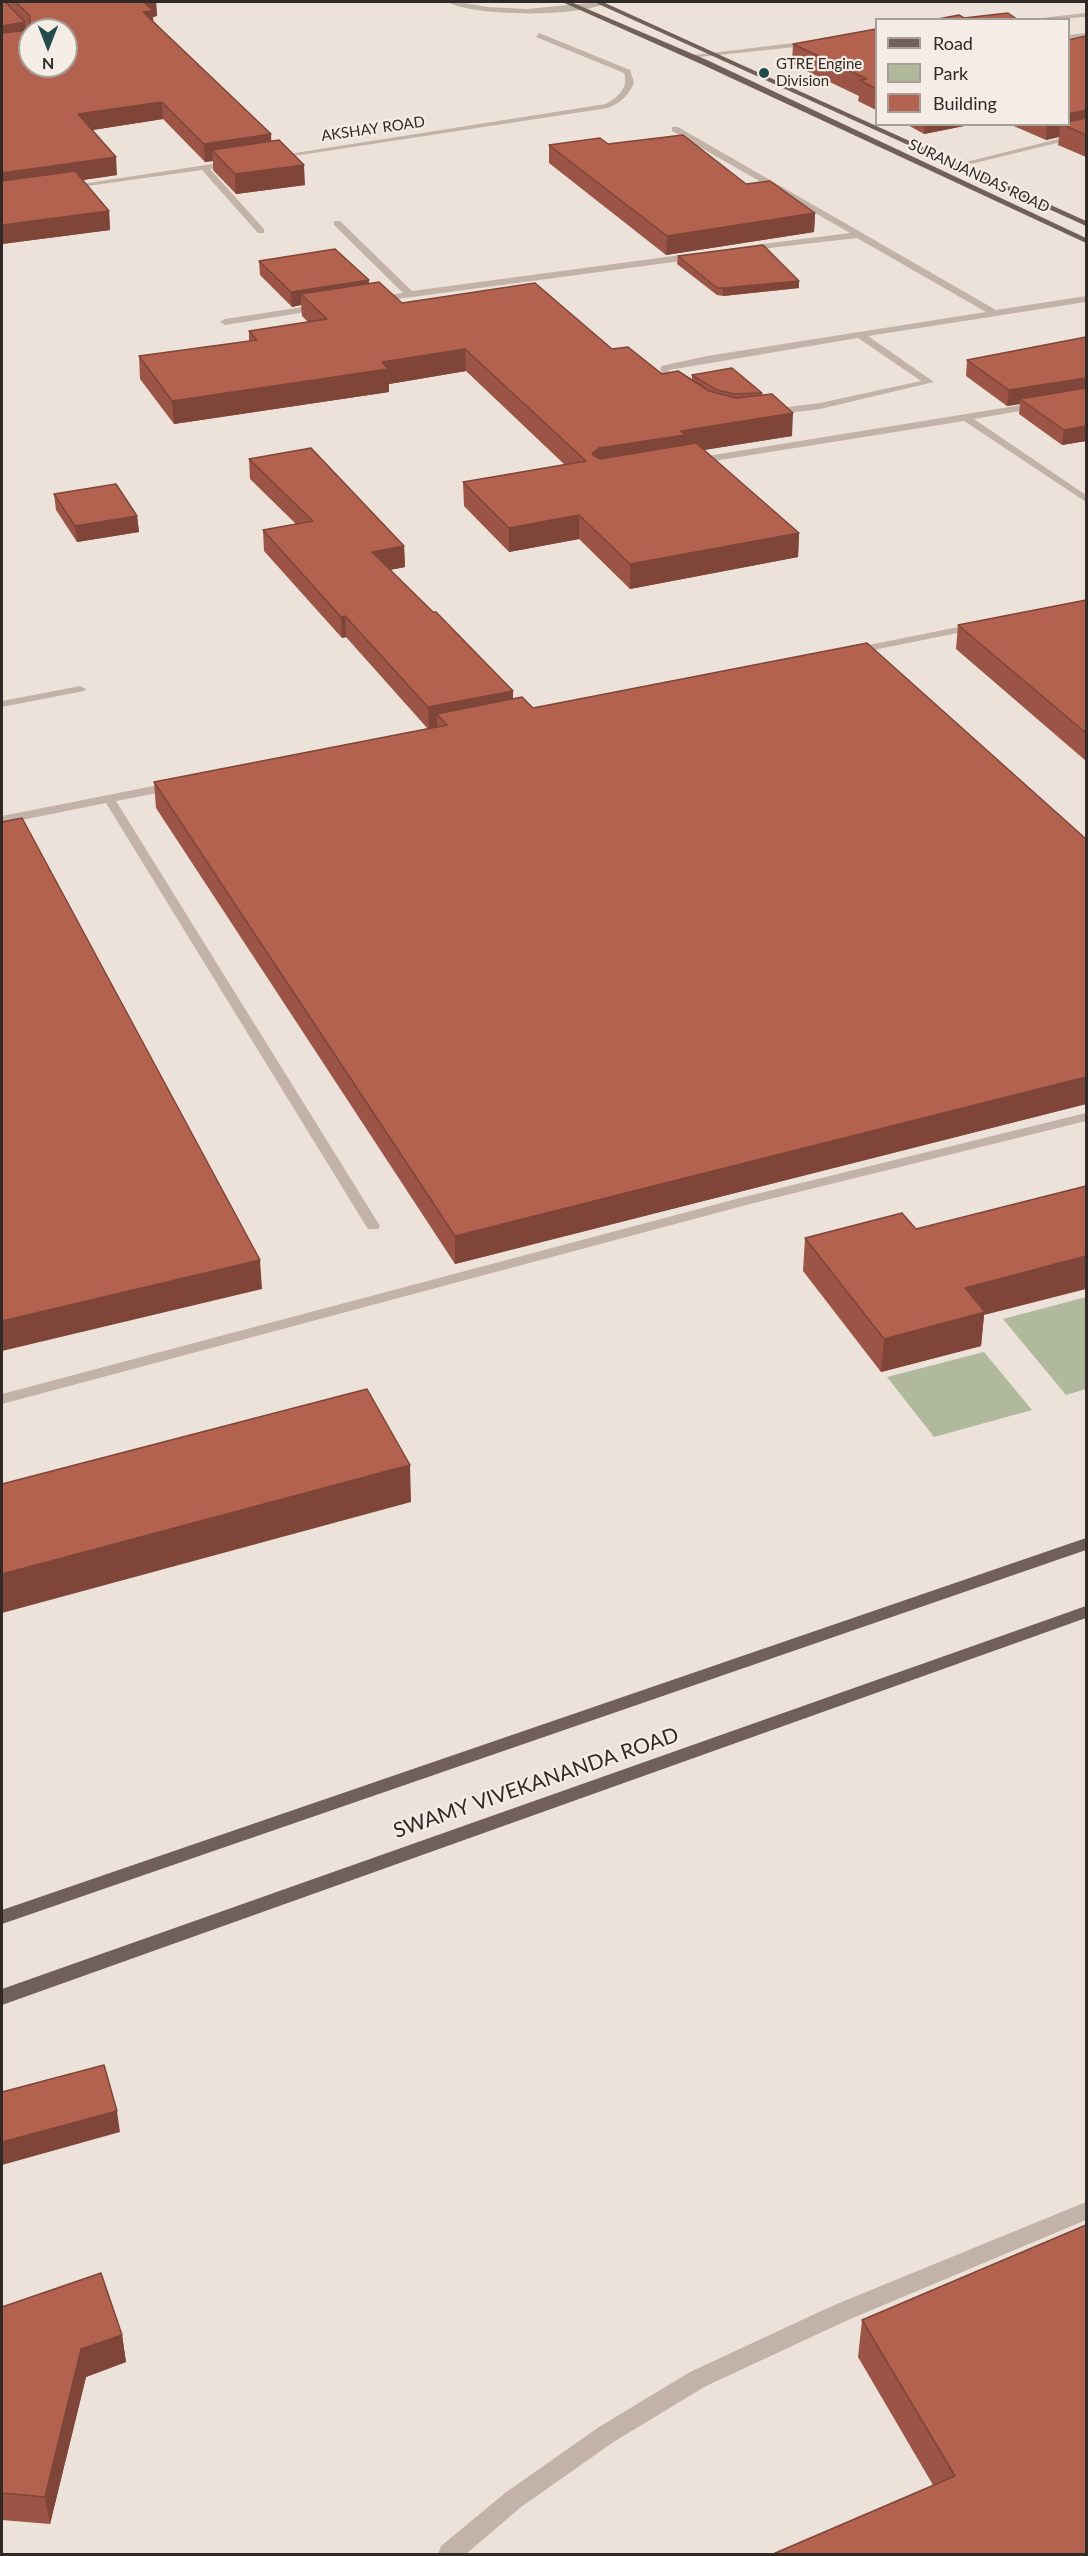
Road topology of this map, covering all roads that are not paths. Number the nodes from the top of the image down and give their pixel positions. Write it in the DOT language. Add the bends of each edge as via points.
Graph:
graph roads {
  1 [pos="452,2"];
  2 [pos="480,2"];
  3 [pos="567,2"];
  4 [pos="600,2"];
  5 [pos="579,7"];
  6 [pos="1086,15"];
  7 [pos="1059,18"];
  8 [pos="539,35"];
  9 [pos="1086,35"];
  10 [pos="1070,37"];
  11 [pos="817,42"];
  12 [pos="710,53"];
  13 [pos="690,56"];
  14 [pos="675,129"];
  15 [pos="1086,134"];
  16 [pos="261,159"];
  17 [pos="238,162"];
  18 [pos="954,166"];
  19 [pos="204,167"];
  20 [pos="60,188"];
  21 [pos="337,223"];
  22 [pos="1086,224"];
  23 [pos="261,231"];
  24 [pos="857,235"];
  25 [pos="1086,241"];
  26 [pos="739,250"];
  27 [pos="704,255"];
  28 [pos="410,294"];
  29 [pos="1086,299"];
  30 [pos="363,301"];
  31 [pos="329,306"];
  32 [pos="996,314"];
  33 [pos="225,322"];
  34 [pos="860,335"];
  35 [pos="684,391"];
  36 [pos="1054,403"];
  37 [pos="757,413"];
  38 [pos="966,418"];
  39 [pos="682,464"];
  40 [pos="1086,499"];
  41 [pos="987,624"];
  42 [pos="838,654"];
  43 [pos="80,689"];
  44 [pos="2,704"];
  45 [pos="191,782"];
  46 [pos="109,799"];
  47 [pos="2,820"];
  48 [pos="1086,1117"];
  49 [pos="373,1226"];
  50 [pos="2,1399"];
  51 [pos="1086,1544"];
  52 [pos="1086,1612"];
  53 [pos="2,1917"];
  54 [pos="2,1997"];
  55 [pos="1086,2211"];
  56 [pos="449,2554"];
  1 -- 5 [label="street" via="486,9"];
  2 -- 3 [label="street"];
  3 -- 5 [label="main road, SURANJANDAS ROAD"];
  4 -- 5 [label="street"];
  4 -- 12 [label="main road, SURANJANDAS ROAD"];
  5 -- 13 [label="main road, SURANJANDAS ROAD"];
  6 -- 7 [label="street"];
  8 -- 16 [label="street, AKSHAY ROAD" via="627,72 630,85 608,106"];
  9 -- 10 [label="street"];
  11 -- 12 [label="street"];
  12 -- 13 [label="street"];
  12 -- 18 [label="main road, SURANJANDAS ROAD"];
  13 -- 25 [label="main road, SURANJANDAS ROAD"];
  14 -- 24 [label="street"];
  15 -- 18 [label="street"];
  17 -- 19 [label="street"];
  18 -- 22 [label="main road, SURANJANDAS ROAD"];
  19 -- 20 [label="street"];
  19 -- 23 [label="street"];
  21 -- 28 [label="street"];
  24 -- 26 [label="street"];
  24 -- 32 [label="street"];
  27 -- 28 [label="street"];
  28 -- 30 [label="street"];
  29 -- 32 [label="street"];
  31 -- 33 [label="street"];
  32 -- 34 [label="street"];
  34 -- 35 [label="street" via="664,368 665,378"];
  34 -- 37 [label="street" via="929,382 820,406"];
  36 -- 38 [label="street"];
  38 -- 39 [label="street"];
  38 -- 40 [label="street"];
  41 -- 42 [label="street"];
  43 -- 44 [label="street"];
  45 -- 46 [label="street"];
  46 -- 47 [label="street"];
  46 -- 49 [label="street"];
  48 -- 50 [label="street" via="745,1201"];
  51 -- 53 [label="main road"];
  52 -- 54 [label="main road, SWAMY VIVEKANANDA ROAD"];
  55 -- 56 [label="street" via="840,2313 698,2379 608,2434 513,2500"];
}
